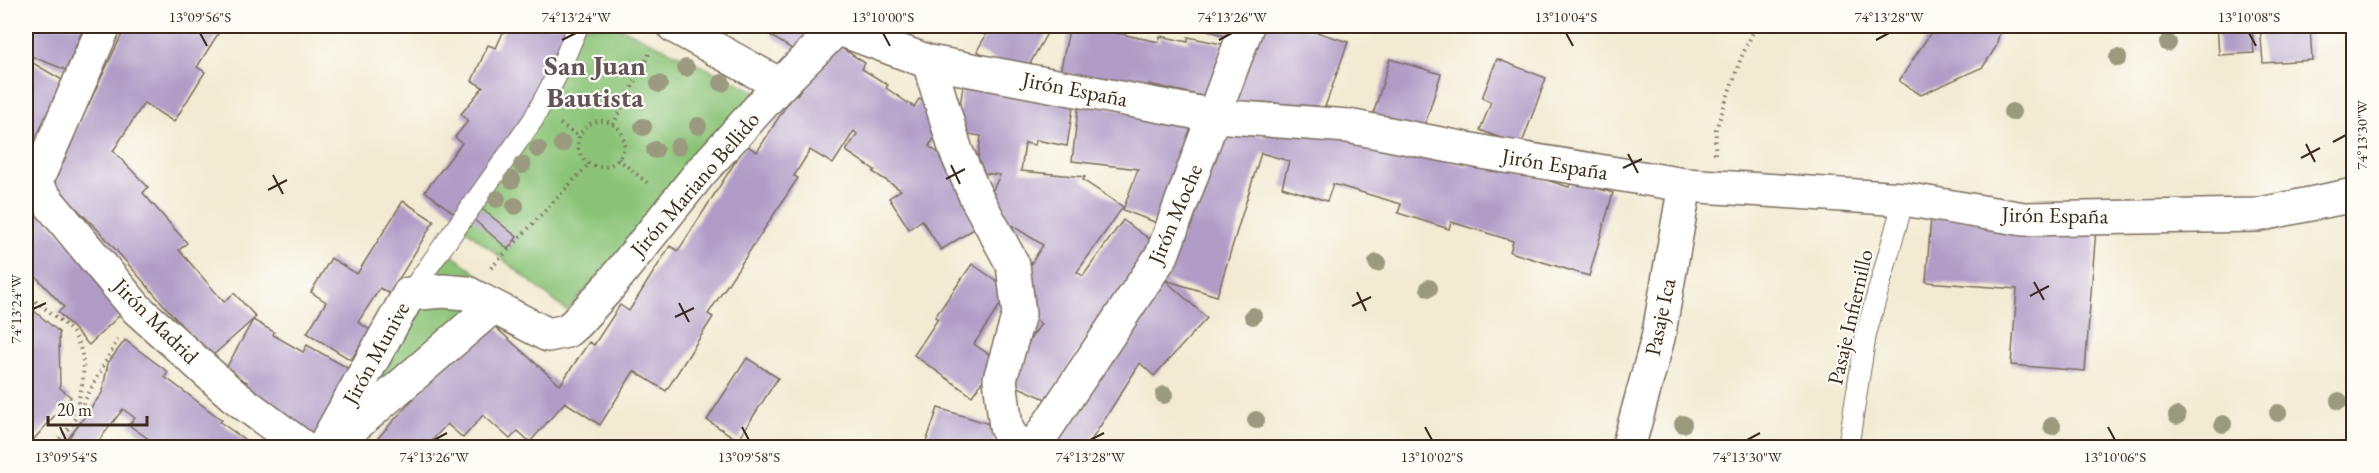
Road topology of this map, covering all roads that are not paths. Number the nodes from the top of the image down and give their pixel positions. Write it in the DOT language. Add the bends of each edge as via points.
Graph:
graph roads {
  1 [pos="104,26"];
  2 [pos="578,26"];
  3 [pos="1247,26"];
  4 [pos="838,27"];
  5 [pos="664,35"];
  6 [pos="929,62"];
  7 [pos="780,85"];
  8 [pos="1215,116"];
  9 [pos="30,180"];
  10 [pos="1700,186"];
  11 [pos="2354,195"];
  12 [pos="1904,199"];
  13 [pos="409,294"];
  14 [pos="479,301"];
  15 [pos="548,336"];
  16 [pos="304,447"];
  17 [pos="323,447"];
  18 [pos="329,447"];
  19 [pos="1024,447"];
  20 [pos="1033,447"];
  21 [pos="1628,447"];
  22 [pos="1848,447"];
  1 -- 9 [label="street"];
  2 -- 13 [label="lane" via="533,120"];
  3 -- 8 [label="street, Jirón Moche"];
  4 -- 6 [label="street, Jirón España"];
  4 -- 7 [label="street, Jirón Mariano Bellido"];
  5 -- 7 [label="street"];
  6 -- 8 [label="street, Jirón España"];
  6 -- 19 [label="street" via="956,152 1013,265 1019,314 1000,379 1006,427"];
  7 -- 15 [label="street, Jirón Mariano Bellido" via="700,173 607,289 567,331"];
  8 -- 10 [label="street, Jirón España" via="1348,126 1487,153"];
  8 -- 20 [label="street, Jirón Moche" via="1162,255"];
  9 -- 16 [label="street, Jirón Madrid" via="137,309 234,396"];
  10 -- 12 [label="street, Jirón España"];
  10 -- 21 [label="street, Pasaje Ica"];
  11 -- 12 [label="street, Jirón España" via="2257,214 2024,219"];
  12 -- 22 [label="lane, Pasaje Infiernillo" via="1866,334"];
  13 -- 14 [label="street, Jirón Munive" via="443,291"];
  13 -- 17 [label="street, Jirón Munive"];
  14 -- 15 [label="street, Jirón Munive"];
  14 -- 18 [label="street"];
}
